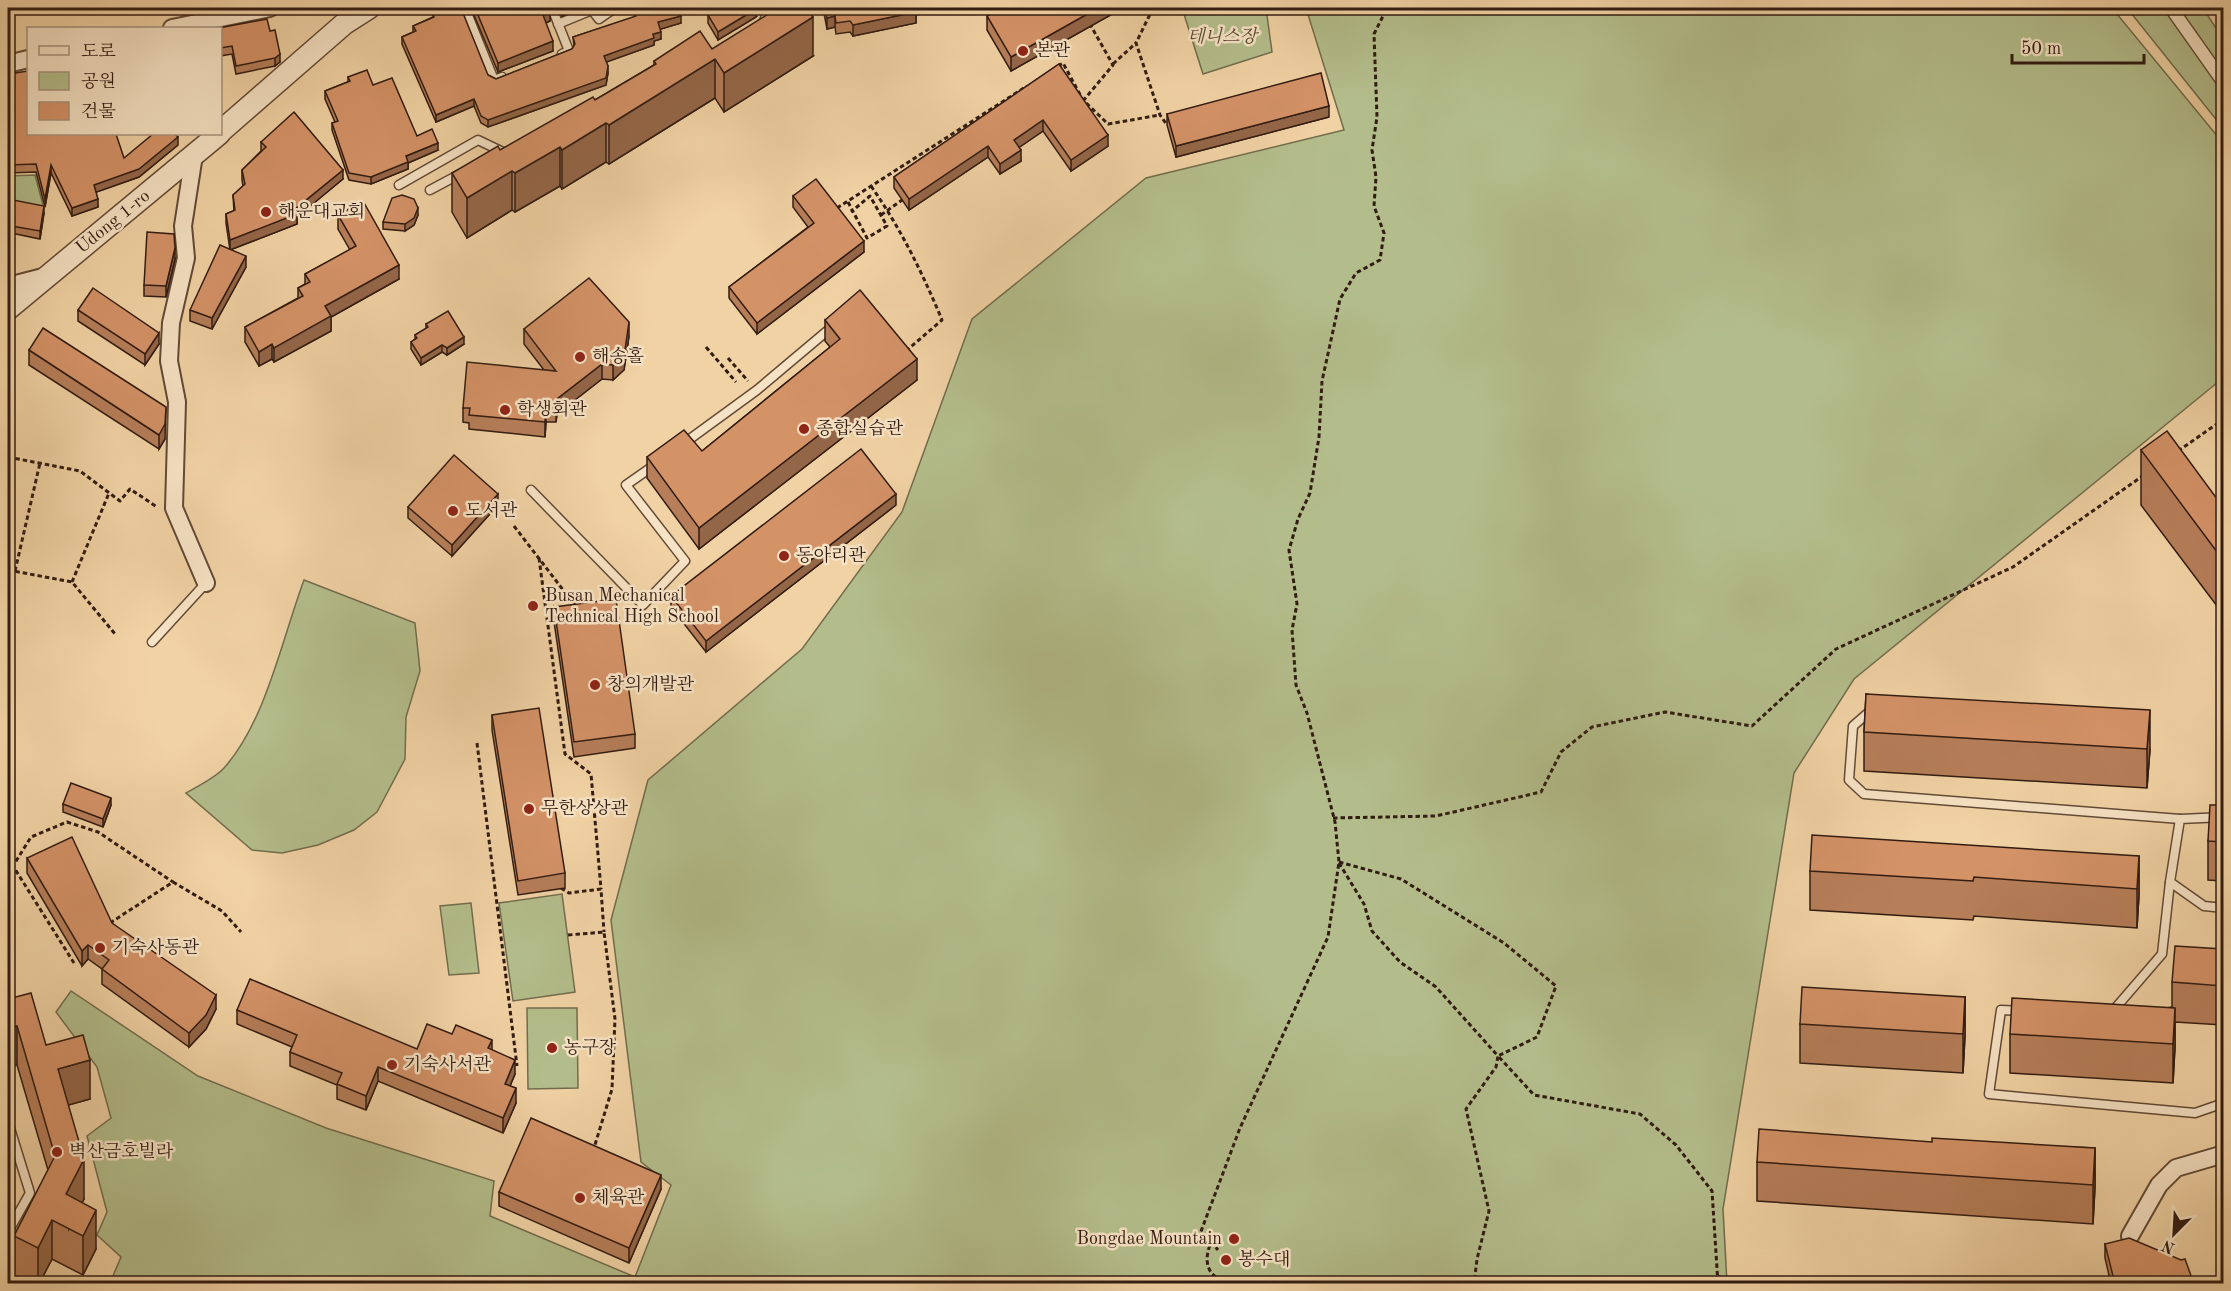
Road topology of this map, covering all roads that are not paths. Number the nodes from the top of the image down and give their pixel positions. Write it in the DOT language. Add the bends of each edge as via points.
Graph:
graph roads {
  1 [pos="270,8"];
  2 [pos="369,8"];
  3 [pos="465,8"];
  4 [pos="552,8"];
  5 [pos="615,8"];
  6 [pos="770,8"];
  7 [pos="2171,8"];
  8 [pos="558,24"];
  9 [pos="177,27"];
  10 [pos="755,27"];
  11 [pos="27,60"];
  12 [pos="548,60"];
  13 [pos="8,64"];
  14 [pos="516,72"];
  15 [pos="2223,82"];
  16 [pos="222,131"];
  17 [pos="218,135"];
  18 [pos="515,148"];
  19 [pos="503,152"];
  20 [pos="194,155"];
  21 [pos="493,157"];
  22 [pos="472,168"];
  23 [pos="399,185"];
  24 [pos="430,190"];
  25 [pos="47,276"];
  26 [pos="8,286"];
  27 [pos="8,309"];
  28 [pos="839,321"];
  29 [pos="673,451"];
  30 [pos="663,458"];
  31 [pos="531,490"];
  32 [pos="206,584"];
  33 [pos="152,642"];
  34 [pos="1880,714"];
  35 [pos="2223,817"];
  36 [pos="2180,819"];
  37 [pos="2170,882"];
  38 [pos="2223,908"];
  39 [pos="2035,1011"];
  40 [pos="2101,1012"];
  41 [pos="2223,1103"];
  42 [pos="8,1122"];
  43 [pos="2223,1154"];
  44 [pos="8,1232"];
  45 [pos="2130,1236"];
  1 -- 9 [label="street"];
  2 -- 16 [label="street, Udong 1-ro" via="344,24"];
  3 -- 14 [label="lane" via="494,80"];
  4 -- 8 [label="lane"];
  5 -- 8 [label="lane" via="599,19 592,10"];
  6 -- 10 [label="lane" via="765,22"];
  7 -- 15 [label="street"];
  8 -- 12 [label="lane" via="569,51"];
  11 -- 13 [label="street"];
  17 -- 20 [label="street, Udong 1-ro"];
  18 -- 19 [label="lane"];
  19 -- 21 [label="lane"];
  19 -- 23 [label="lane" via="478,140"];
  20 -- 25 [label="street, Udong 1-ro"];
  20 -- 32 [label="street" via="183,226 186,258 171,323 169,361 177,402 174,508"];
  22 -- 24 [label="lane"];
  25 -- 26 [label="street"];
  25 -- 27 [label="street, Udong 1-ro"];
  28 -- 29 [label="lane" via="757,390"];
  30 -- 31 [label="lane" via="626,485 685,561 643,605"];
  32 -- 33 [label="lane"];
  34 -- 36 [label="lane" via="1868,713 1853,726 1849,780 1864,794"];
  35 -- 36 [label="lane"];
  36 -- 37 [label="lane"];
  37 -- 38 [label="lane" via="2204,906"];
  37 -- 40 [label="lane" via="2162,954 2112,1013"];
  39 -- 41 [label="lane" via="2001,1010 1989,1094 2195,1113"];
  42 -- 44 [label="lane" via="30,1193"];
  43 -- 45 [label="street" via="2176,1168 2159,1185"];
}
